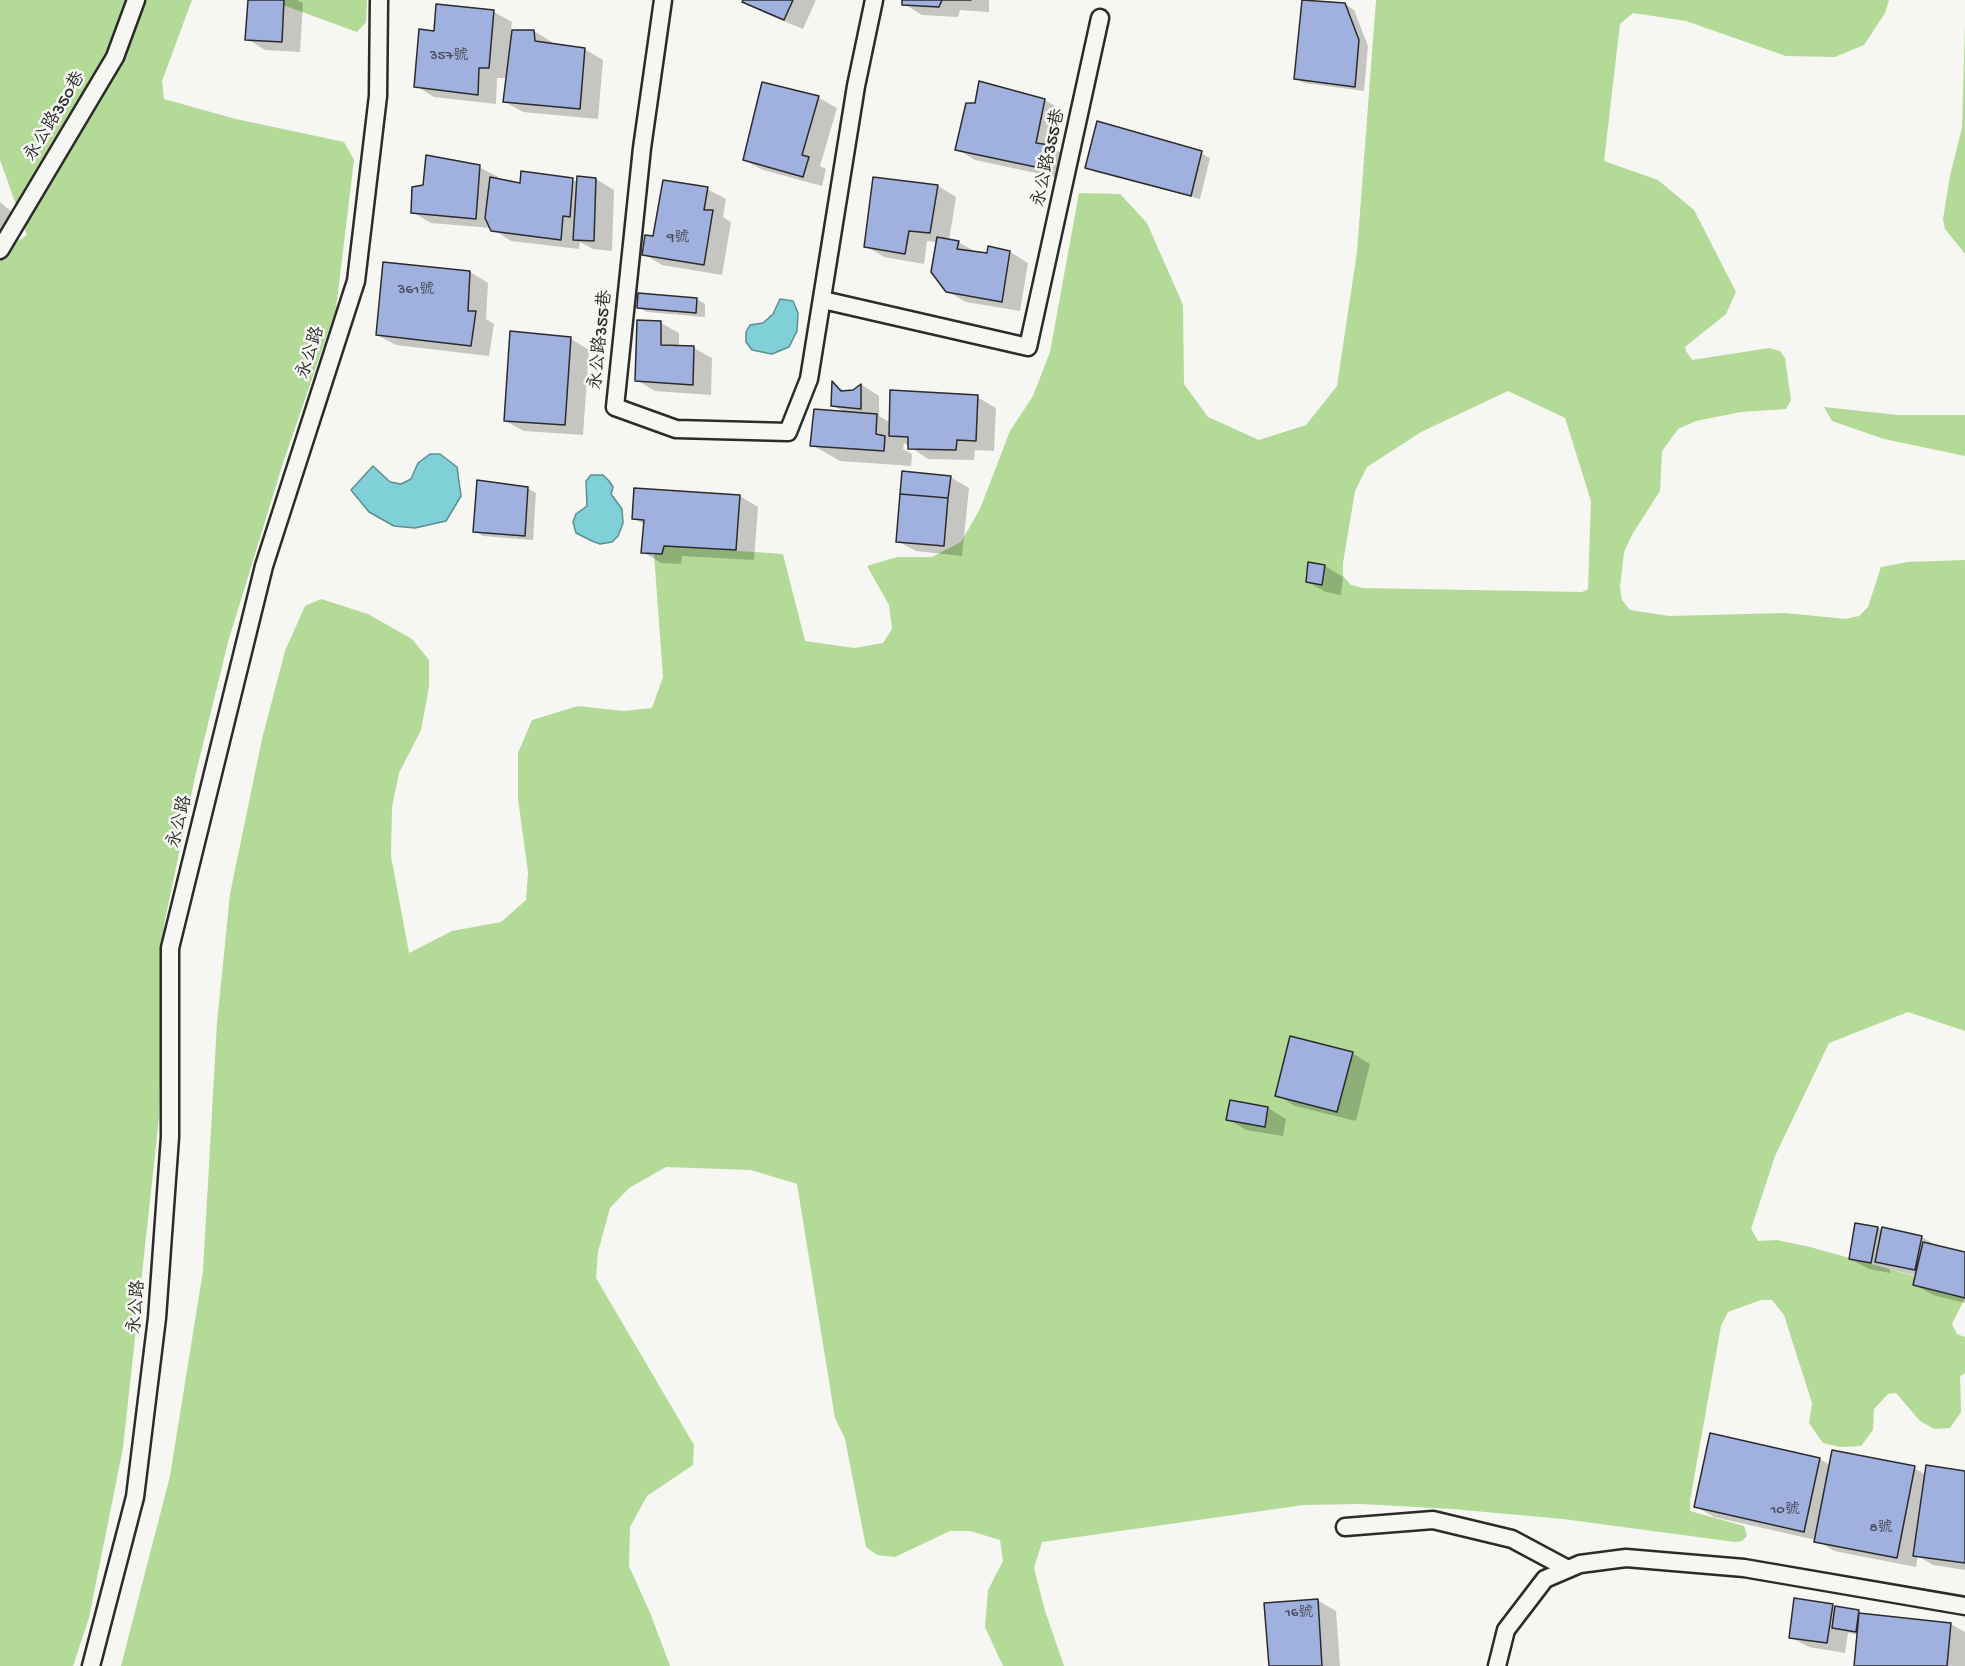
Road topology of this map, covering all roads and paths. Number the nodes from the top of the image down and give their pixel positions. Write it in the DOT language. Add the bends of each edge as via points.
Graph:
graph roads {
  1 [pos="136,0"];
  2 [pos="379,0"];
  3 [pos="663,0"];
  4 [pos="874,0"];
  5 [pos="1100,18"];
  6 [pos="0,250"];
  7 [pos="823,300"];
  8 [pos="1345,1527"];
  9 [pos="1568,1569"];
  10 [pos="1965,1606"];
  11 [pos="91,1666"];
  12 [pos="1497,1666"];
  1 -- 6 [label="lane, 永公路350巷" via="115,57"];
  2 -- 11 [label="lane, 永公路" via="378,96 356,281 264,566 170,948 170,1137 157,1318 135,1497"];
  3 -- 7 [label="lane, 永公路355巷" via="642,148 615,407 676,429 788,432 809,379"];
  4 -- 7 [label="lane, 永公路355巷" via="856,86"];
  5 -- 7 [label="lane, 永公路355巷" via="1028,347"];
  8 -- 9 [label="lane" via="1433,1520 1512,1539"];
  9 -- 10 [label="lane" via="1626,1558 1744,1568"];
  9 -- 12 [label="lane" via="1545,1579 1506,1630"];
}
